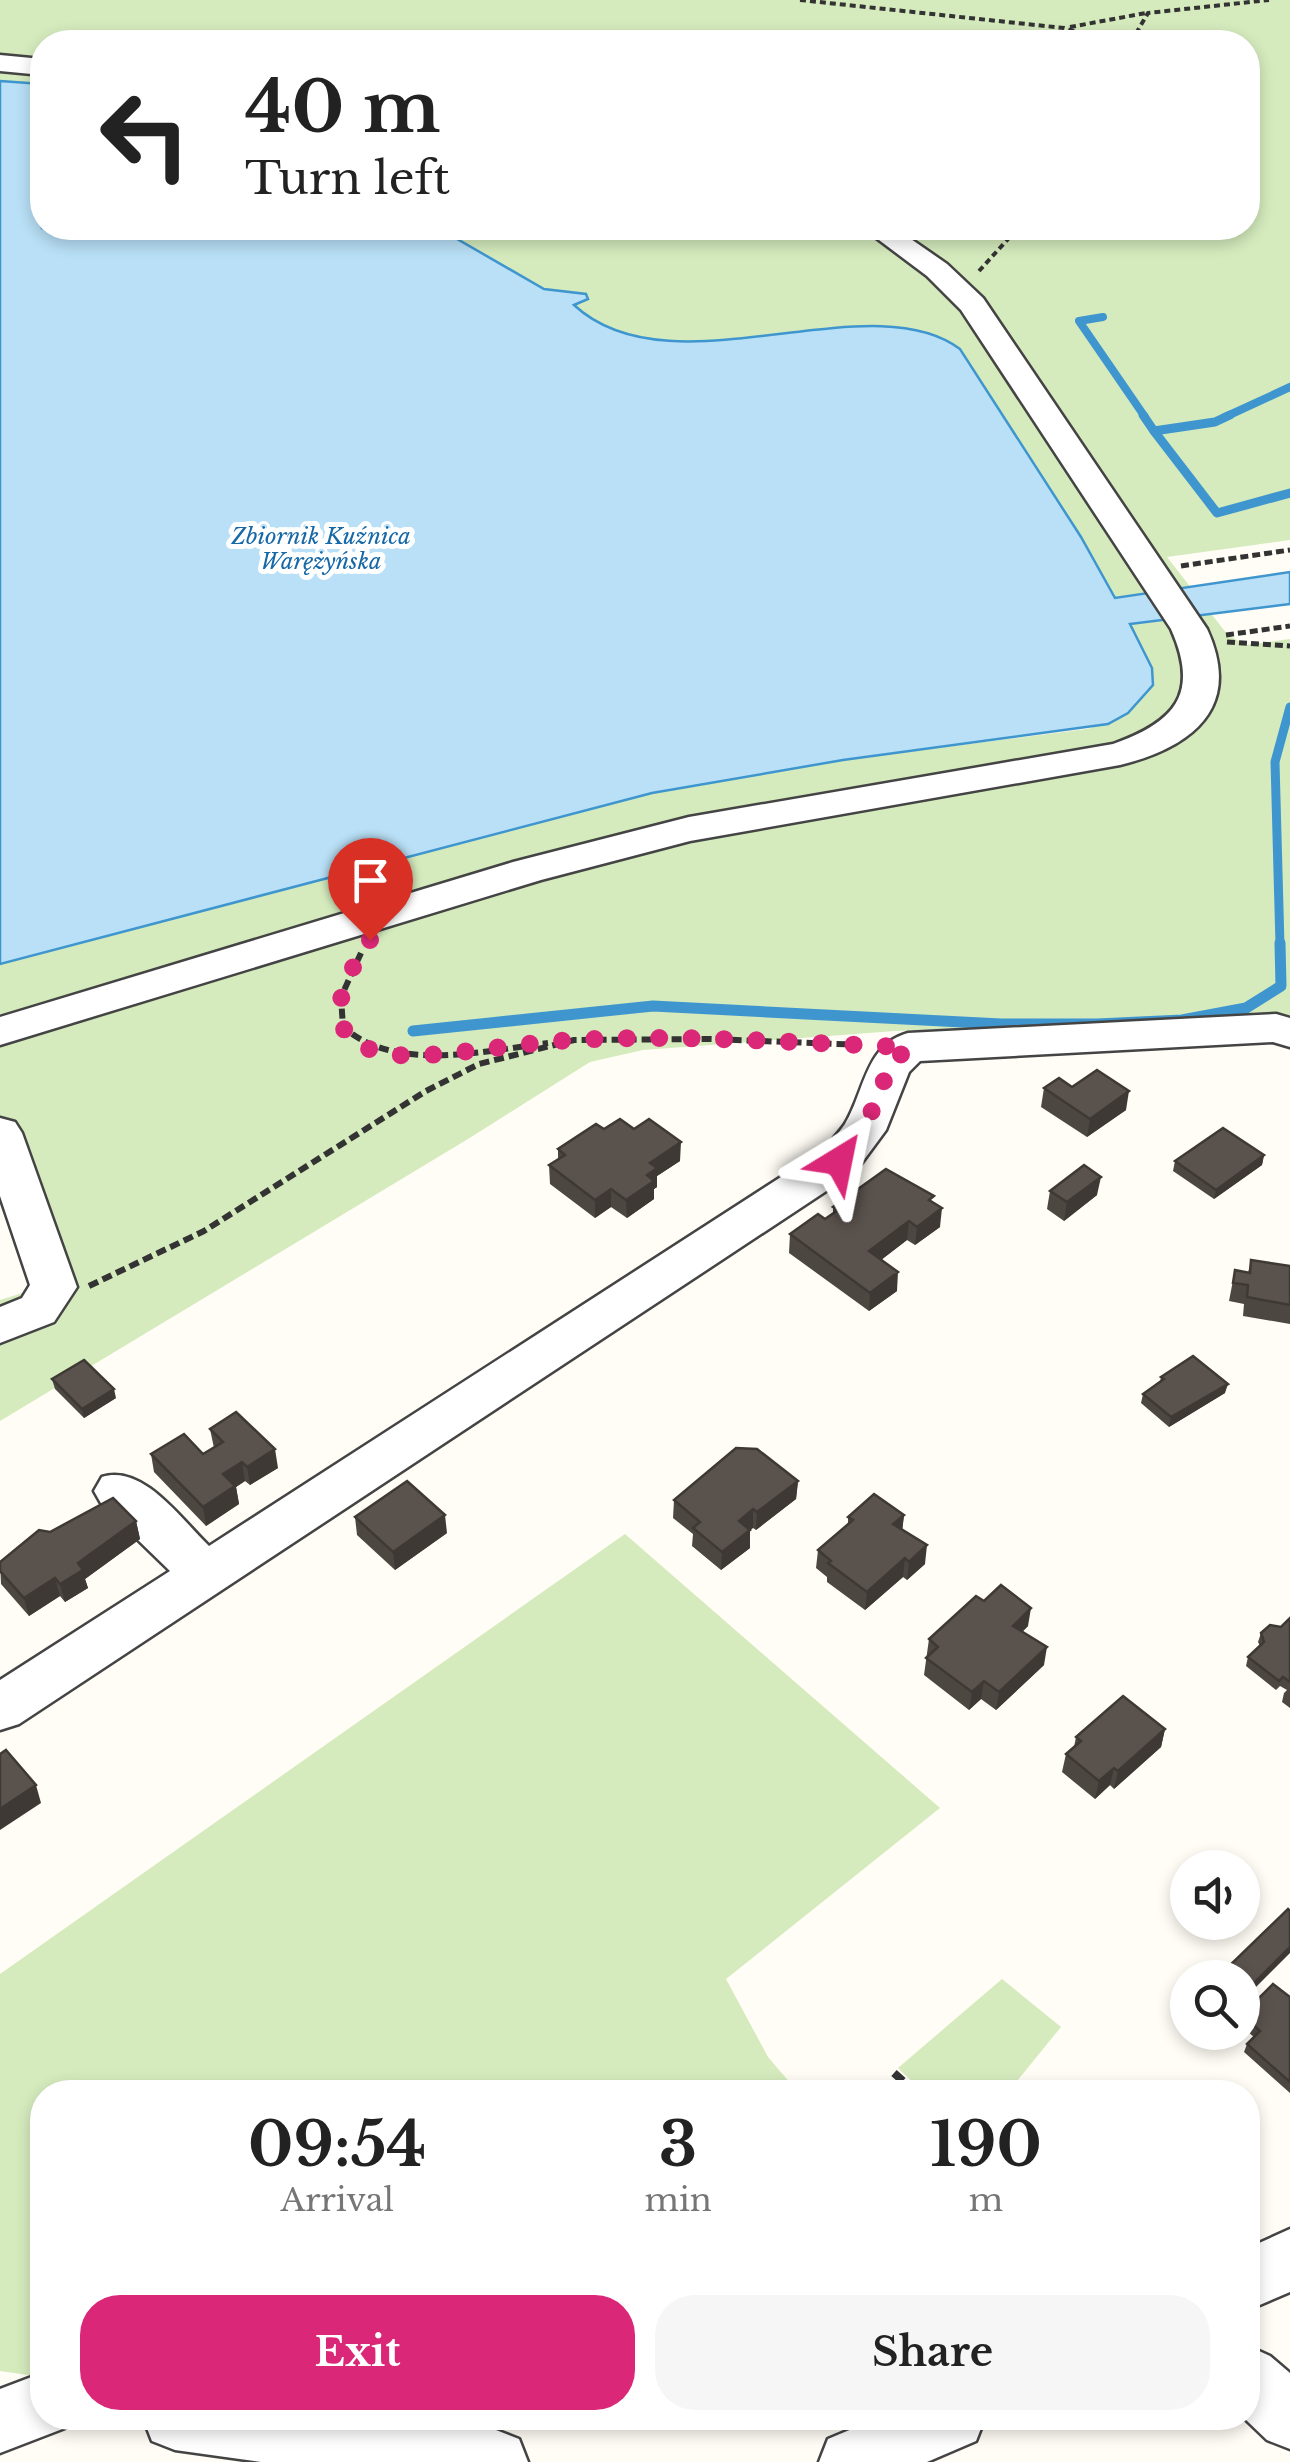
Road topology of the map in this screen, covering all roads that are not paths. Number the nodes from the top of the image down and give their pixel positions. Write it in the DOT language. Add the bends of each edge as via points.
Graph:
graph roads {
  1 [pos="0,63"];
  2 [pos="30,65"];
  3 [pos="893,240"];
  4 [pos="4,1032"];
  5 [pos="1290,1032"];
  6 [pos="0,1133"];
  7 [pos="0,1326"];
  8 [pos="119,1491"];
  9 [pos="206,1574"];
  10 [pos="0,1708"];
  11 [pos="1290,2259"];
  12 [pos="1260,2274"];
  13 [pos="1260,2389"];
  14 [pos="0,2393"];
  15 [pos="30,2399"];
  16 [pos="30,2408"];
  17 [pos="1290,2417"];
  18 [pos="0,2422"];
  19 [pos="263,2430"];
  20 [pos="925,2430"];
  21 [pos="496,2462"];
  22 [pos="852,2462"];
  1 -- 2 [label="street"];
  3 -- 4 [label="street" via="963,294 1199,634 1205,673 1198,703 1174,729 1138,749 1102,758 724,821 557,862"];
  5 -- 9 [label="street" via="908,1047 890,1066 864,1130 839,1161"];
  6 -- 7 [label="street" via="54,1278 46,1302"];
  8 -- 9 [label="street"];
  9 -- 10 [label="street"];
  11 -- 12 [label="street"];
  13 -- 17 [label="street"];
  14 -- 15 [label="street"];
  16 -- 18 [label="street"];
  19 -- 21 [label="street"];
  20 -- 22 [label="street"];
}
